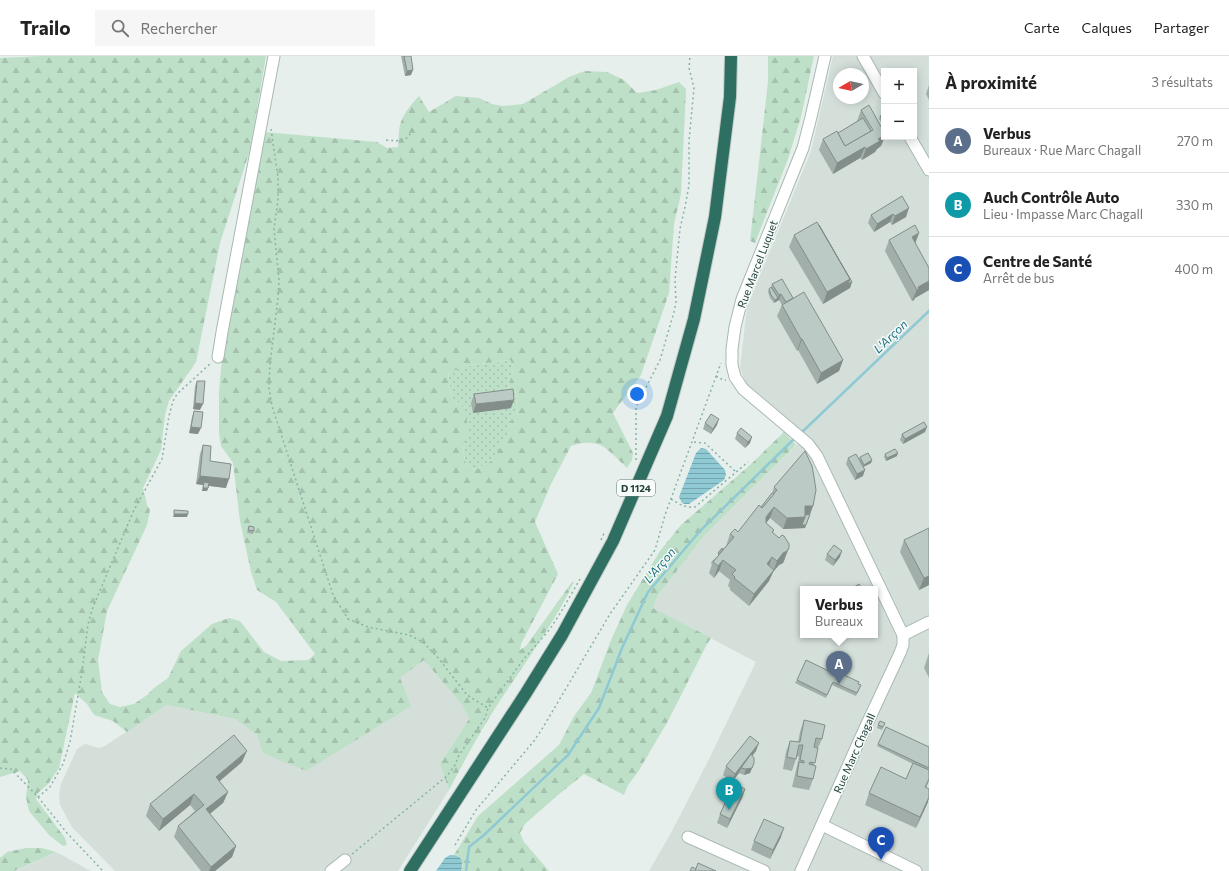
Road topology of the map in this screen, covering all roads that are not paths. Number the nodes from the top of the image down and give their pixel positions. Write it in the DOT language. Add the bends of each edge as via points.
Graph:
graph roads {
  1 [pos="274,56"];
  2 [pos="731,56"];
  3 [pos="824,56"];
  4 [pos="863,56"];
  5 [pos="881,88"];
  6 [pos="912,140"];
  7 [pos="929,170"];
  8 [pos="218,357"];
  9 [pos="929,622"];
  10 [pos="903,635"];
  11 [pos="822,825"];
  12 [pos="688,837"];
  13 [pos="345,860"];
  14 [pos="331,871"];
  15 [pos="410,871"];
  16 [pos="764,871"];
  17 [pos="801,871"];
  18 [pos="916,871"];
  1 -- 8 [label="street"];
  2 -- 15 [label="highway, D 1124" via="730,97 715,217 694,319 667,416 613,541 562,635"];
  3 -- 10 [label="street, Rue Marcel Luquet" via="803,148 742,299 735,327 732,365 735,377 743,389 795,432 817,456"];
  4 -- 5 [label="street"];
  6 -- 7 [label="street"];
  9 -- 10 [label="street"];
  10 -- 11 [label="street, Rue Marc Chagall" via="900,653"];
  11 -- 17 [label="street, Rue Marc Chagall"];
  11 -- 18 [label="street"];
  12 -- 16 [label="street"];
  13 -- 14 [label="street"];
}
